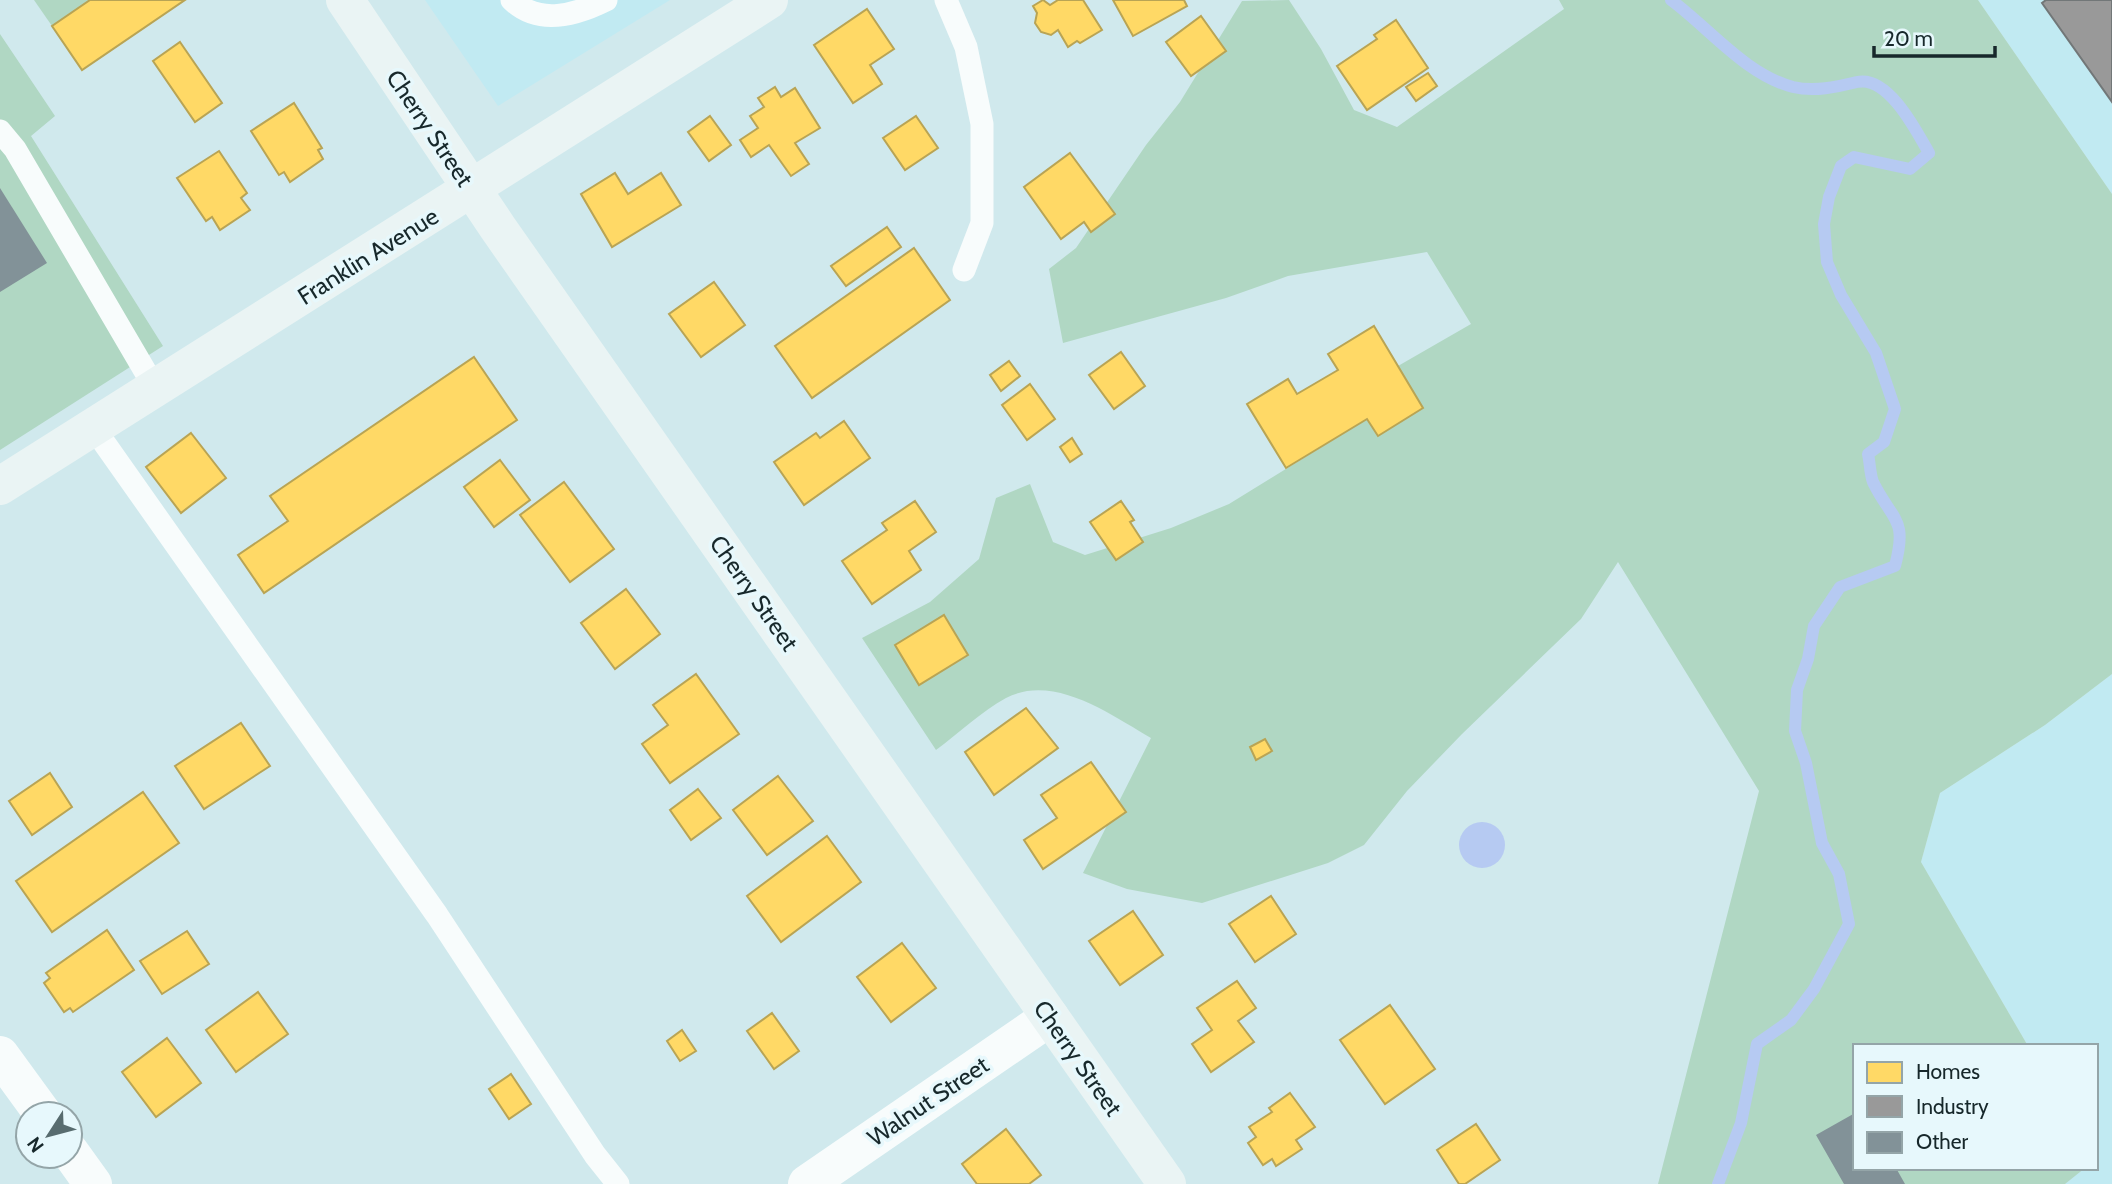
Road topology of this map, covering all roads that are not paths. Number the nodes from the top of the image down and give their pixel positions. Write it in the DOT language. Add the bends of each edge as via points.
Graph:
graph roads {
  1 [pos="345,0"];
  2 [pos="512,0"];
  3 [pos="606,0"];
  4 [pos="769,0"];
  5 [pos="946,0"];
  6 [pos="0,131"];
  7 [pos="472,190"];
  8 [pos="964,270"];
  9 [pos="155,388"];
  10 [pos="93,428"];
  11 [pos="0,486"];
  12 [pos="1050,1017"];
  13 [pos="0,1055"];
  14 [pos="33,1100"];
  15 [pos="618,1184"];
  16 [pos="807,1184"];
  17 [pos="1167,1184"];
  1 -- 7 [label="street, Cherry Street"];
  2 -- 3 [label="lane" via="522,9 553,18"];
  4 -- 7 [label="street, Franklin Avenue"];
  5 -- 8 [label="lane" via="966,47 982,124 982,223"];
  6 -- 9 [label="lane" via="15,149"];
  7 -- 9 [label="street, Franklin Avenue"];
  7 -- 12 [label="street, Cherry Street"];
  9 -- 10 [label="street, Franklin Avenue"];
  10 -- 11 [label="street, Franklin Avenue"];
  10 -- 15 [label="lane" via="437,915"];
  12 -- 16 [label="street, Walnut Street"];
  12 -- 17 [label="street, Cherry Street"];
  13 -- 14 [label="street"];
}
